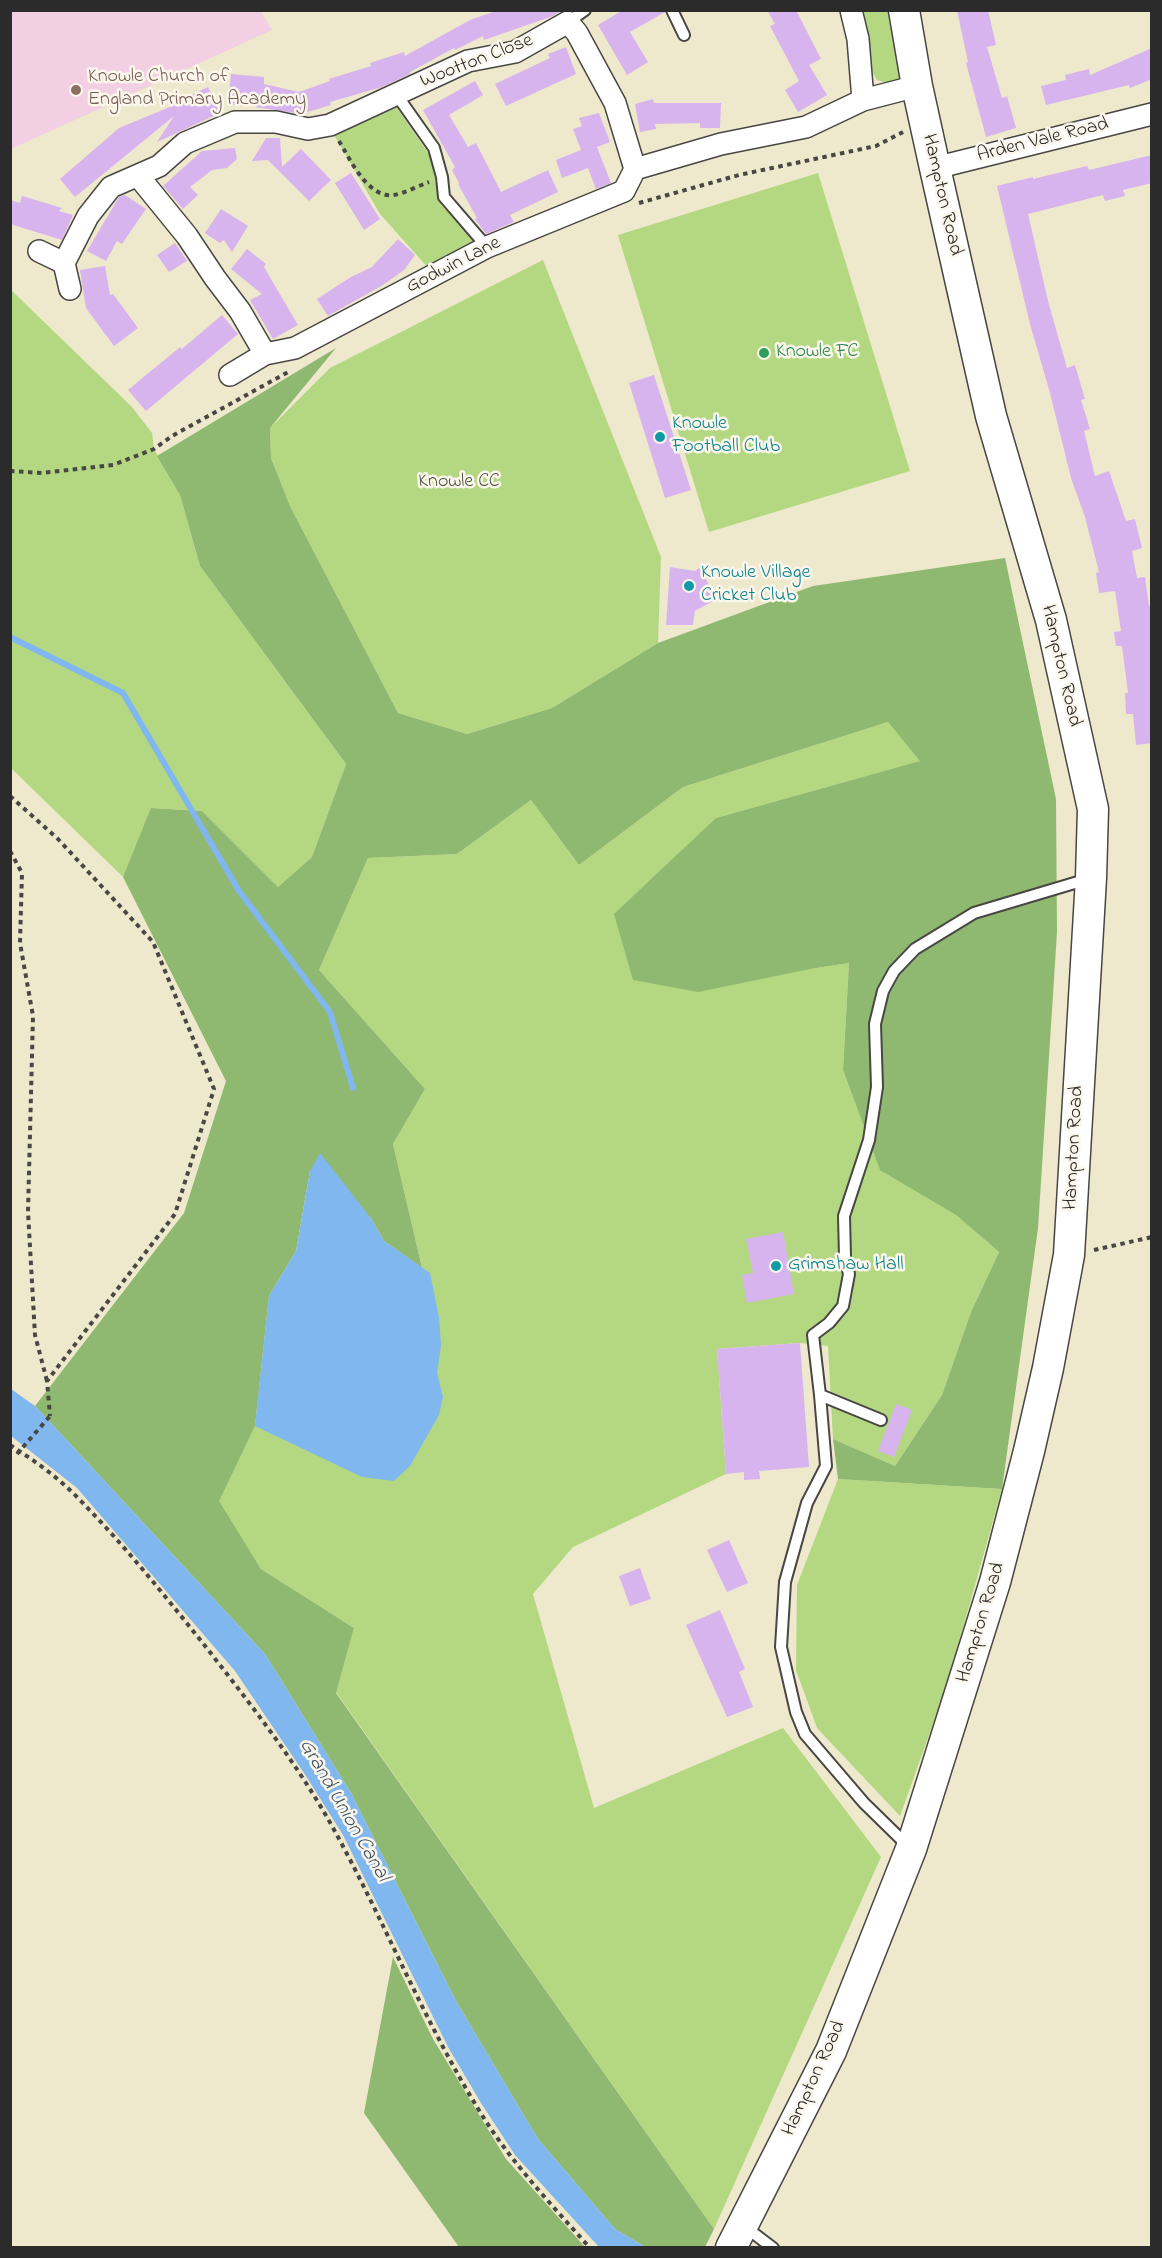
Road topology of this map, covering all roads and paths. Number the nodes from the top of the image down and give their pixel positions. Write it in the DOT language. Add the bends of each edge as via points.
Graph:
graph roads {
  1 [pos="672,10"];
  2 [pos="851,10"];
  3 [pos="904,10"];
  4 [pos="577,16"];
  5 [pos="684,35"];
  6 [pos="917,86"];
  7 [pos="396,94"];
  8 [pos="863,100"];
  9 [pos="1152,114"];
  10 [pos="924,120"];
  11 [pos="330,125"];
  12 [pos="935,168"];
  13 [pos="635,169"];
  14 [pos="139,177"];
  15 [pos="442,177"];
  16 [pos="639,203"];
  17 [pos="487,247"];
  18 [pos="39,251"];
  19 [pos="64,263"];
  20 [pos="70,289"];
  21 [pos="265,354"];
  22 [pos="292,369"];
  23 [pos="230,375"];
  24 [pos="10,471"];
  25 [pos="10,796"];
  26 [pos="10,851"];
  27 [pos="1091,878"];
  28 [pos="1152,1237"];
  29 [pos="1069,1255"];
  30 [pos="46,1381"];
  31 [pos="820,1395"];
  32 [pos="881,1420"];
  33 [pos="10,1444"];
  34 [pos="17,1454"];
  35 [pos="911,1849"];
  36 [pos="737,2237"];
  37 [pos="590,2247"];
  38 [pos="773,2247"];
  1 -- 5 [label="lane"];
  2 -- 8 [label="street" via="858,39"];
  3 -- 6 [label="street, Hampton Road"];
  4 -- 7 [label="street, Wootton Close" via="515,52 468,61"];
  4 -- 13 [label="street, Wootton Close" via="577,33 615,103"];
  6 -- 8 [label="street"];
  6 -- 10 [label="street, Hampton Road"];
  7 -- 11 [label="street, Wootton Close"];
  7 -- 15 [label="lane" via="434,148"];
  8 -- 13 [label="street" via="806,128 721,144"];
  9 -- 12 [label="street, Arden Vale Road"];
  10 -- 12 [label="street, Hampton Road"];
  10 -- 16 [label="path" via="876,146 739,175"];
  11 -- 14 [label="street, Wootton Close" via="308,129 276,122 235,122 185,143 159,166"];
  11 -- 15 [label="path" via="359,175 375,189 392,195"];
  12 -- 27 [label="street, Hampton Road" via="991,416 1051,620 1093,810"];
  13 -- 17 [label="street, Godwin Lane" via="624,191"];
  14 -- 19 [label="street, Wootton Close" via="111,187 88,216"];
  14 -- 21 [label="street" via="187,236"];
  15 -- 17 [label="lane" via="444,196"];
  17 -- 21 [label="street, Godwin Lane" via="295,348"];
  18 -- 19 [label="street"];
  19 -- 20 [label="street"];
  21 -- 23 [label="street, Godwin Lane"];
  22 -- 24 [label="path" via="154,449 122,462 42,473"];
  25 -- 30 [label="path" via="58,839 153,942 214,1089 175,1214"];
  26 -- 30 [label="path" via="22,873 20,943 33,1016 28,1212 35,1335"];
  27 -- 29 [label="street, Hampton Road"];
  27 -- 31 [label="lane" via="974,914 915,949 894,971 883,991 875,1024 877,1087 869,1140 844,1216 849,1274 843,1306 813,1335"];
  28 -- 29 [label="path"];
  29 -- 35 [label="street, Hampton Road" via="1029,1452 995,1582"];
  30 -- 34 [label="path, bridge" via="50,1416"];
  31 -- 32 [label="lane"];
  31 -- 35 [label="lane" via="826,1466 807,1503 785,1582 781,1647 805,1734 864,1803"];
  33 -- 37 [label="path" via="73,1492 134,1560 294,1764 331,1824 477,2108 540,2194"];
  35 -- 36 [label="street, Hampton Road" via="831,2051"];
  36 -- 38 [label="lane"];
}
